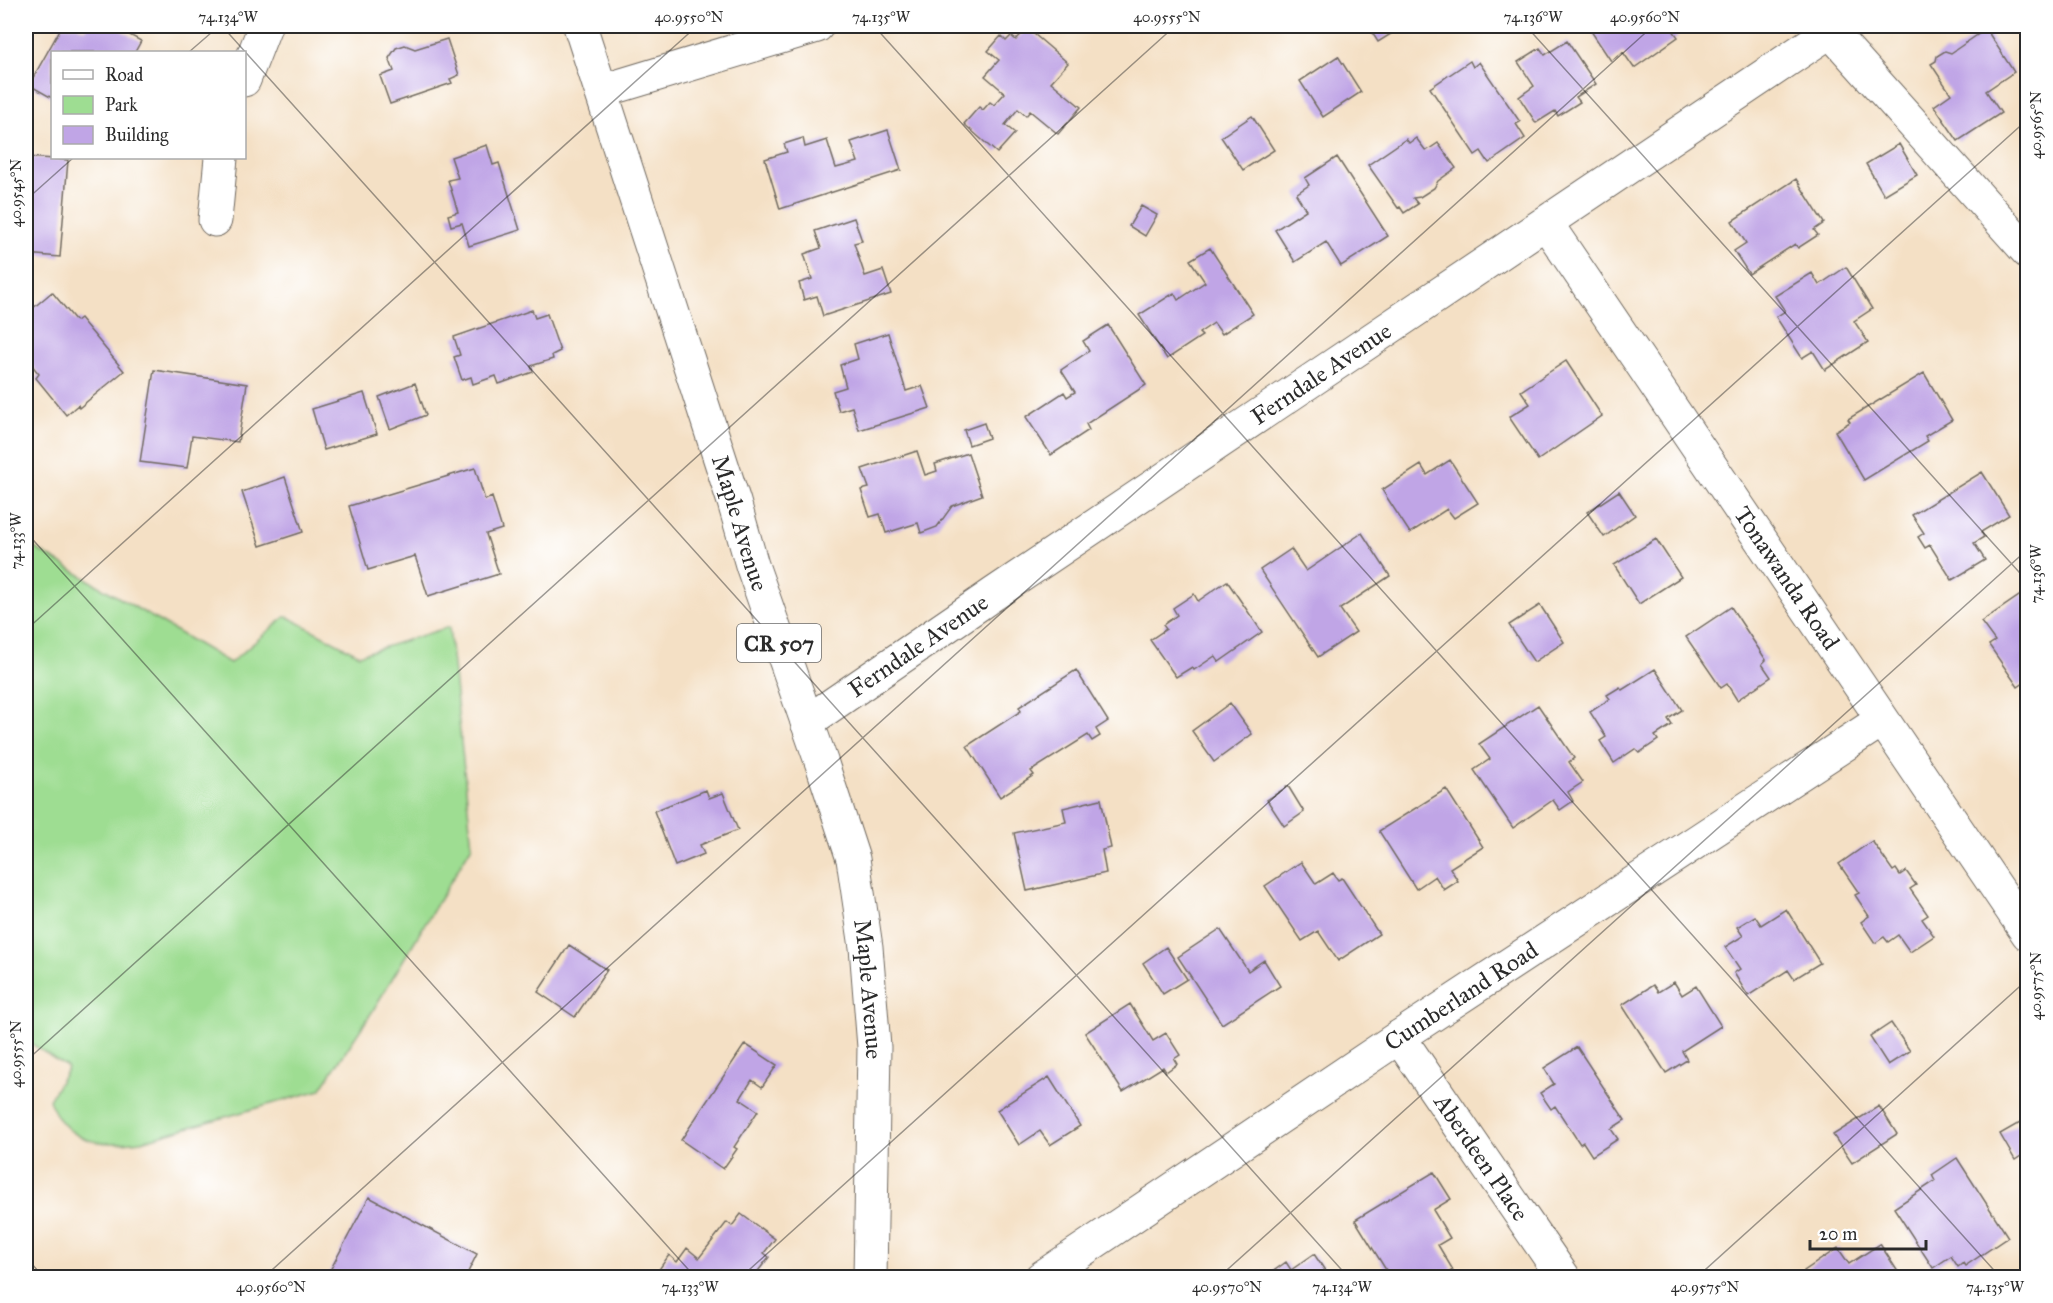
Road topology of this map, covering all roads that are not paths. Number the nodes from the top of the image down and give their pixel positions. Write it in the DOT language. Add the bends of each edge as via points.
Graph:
graph roads {
  1 [pos="265,26"];
  2 [pos="580,26"];
  3 [pos="817,26"];
  4 [pos="1834,28"];
  5 [pos="246,75"];
  6 [pos="602,91"];
  7 [pos="221,159"];
  8 [pos="215,220"];
  9 [pos="1546,223"];
  10 [pos="2028,252"];
  11 [pos="1882,720"];
  12 [pos="807,722"];
  13 [pos="2028,934"];
  14 [pos="1399,1037"];
  15 [pos="870,1278"];
  16 [pos="1041,1278"];
  17 [pos="1564,1278"];
  1 -- 5 [label="street"];
  2 -- 6 [label="street, Maple Avenue / CR 507"];
  3 -- 6 [label="street"];
  4 -- 9 [label="street, Ferndale Avenue"];
  4 -- 10 [label="street"];
  6 -- 12 [label="street, Maple Avenue / CR 507" via="752,565"];
  7 -- 8 [label="street"];
  9 -- 11 [label="street, Tonawanda Road"];
  9 -- 12 [label="street, Ferndale Avenue"];
  11 -- 13 [label="street, Tonawanda Road"];
  11 -- 14 [label="street, Cumberland Road"];
  12 -- 15 [label="street, Maple Avenue / CR 507" via="853,860 866,947 874,1047"];
  14 -- 16 [label="street, Cumberland Road"];
  14 -- 17 [label="street, Aberdeen Place"];
}
